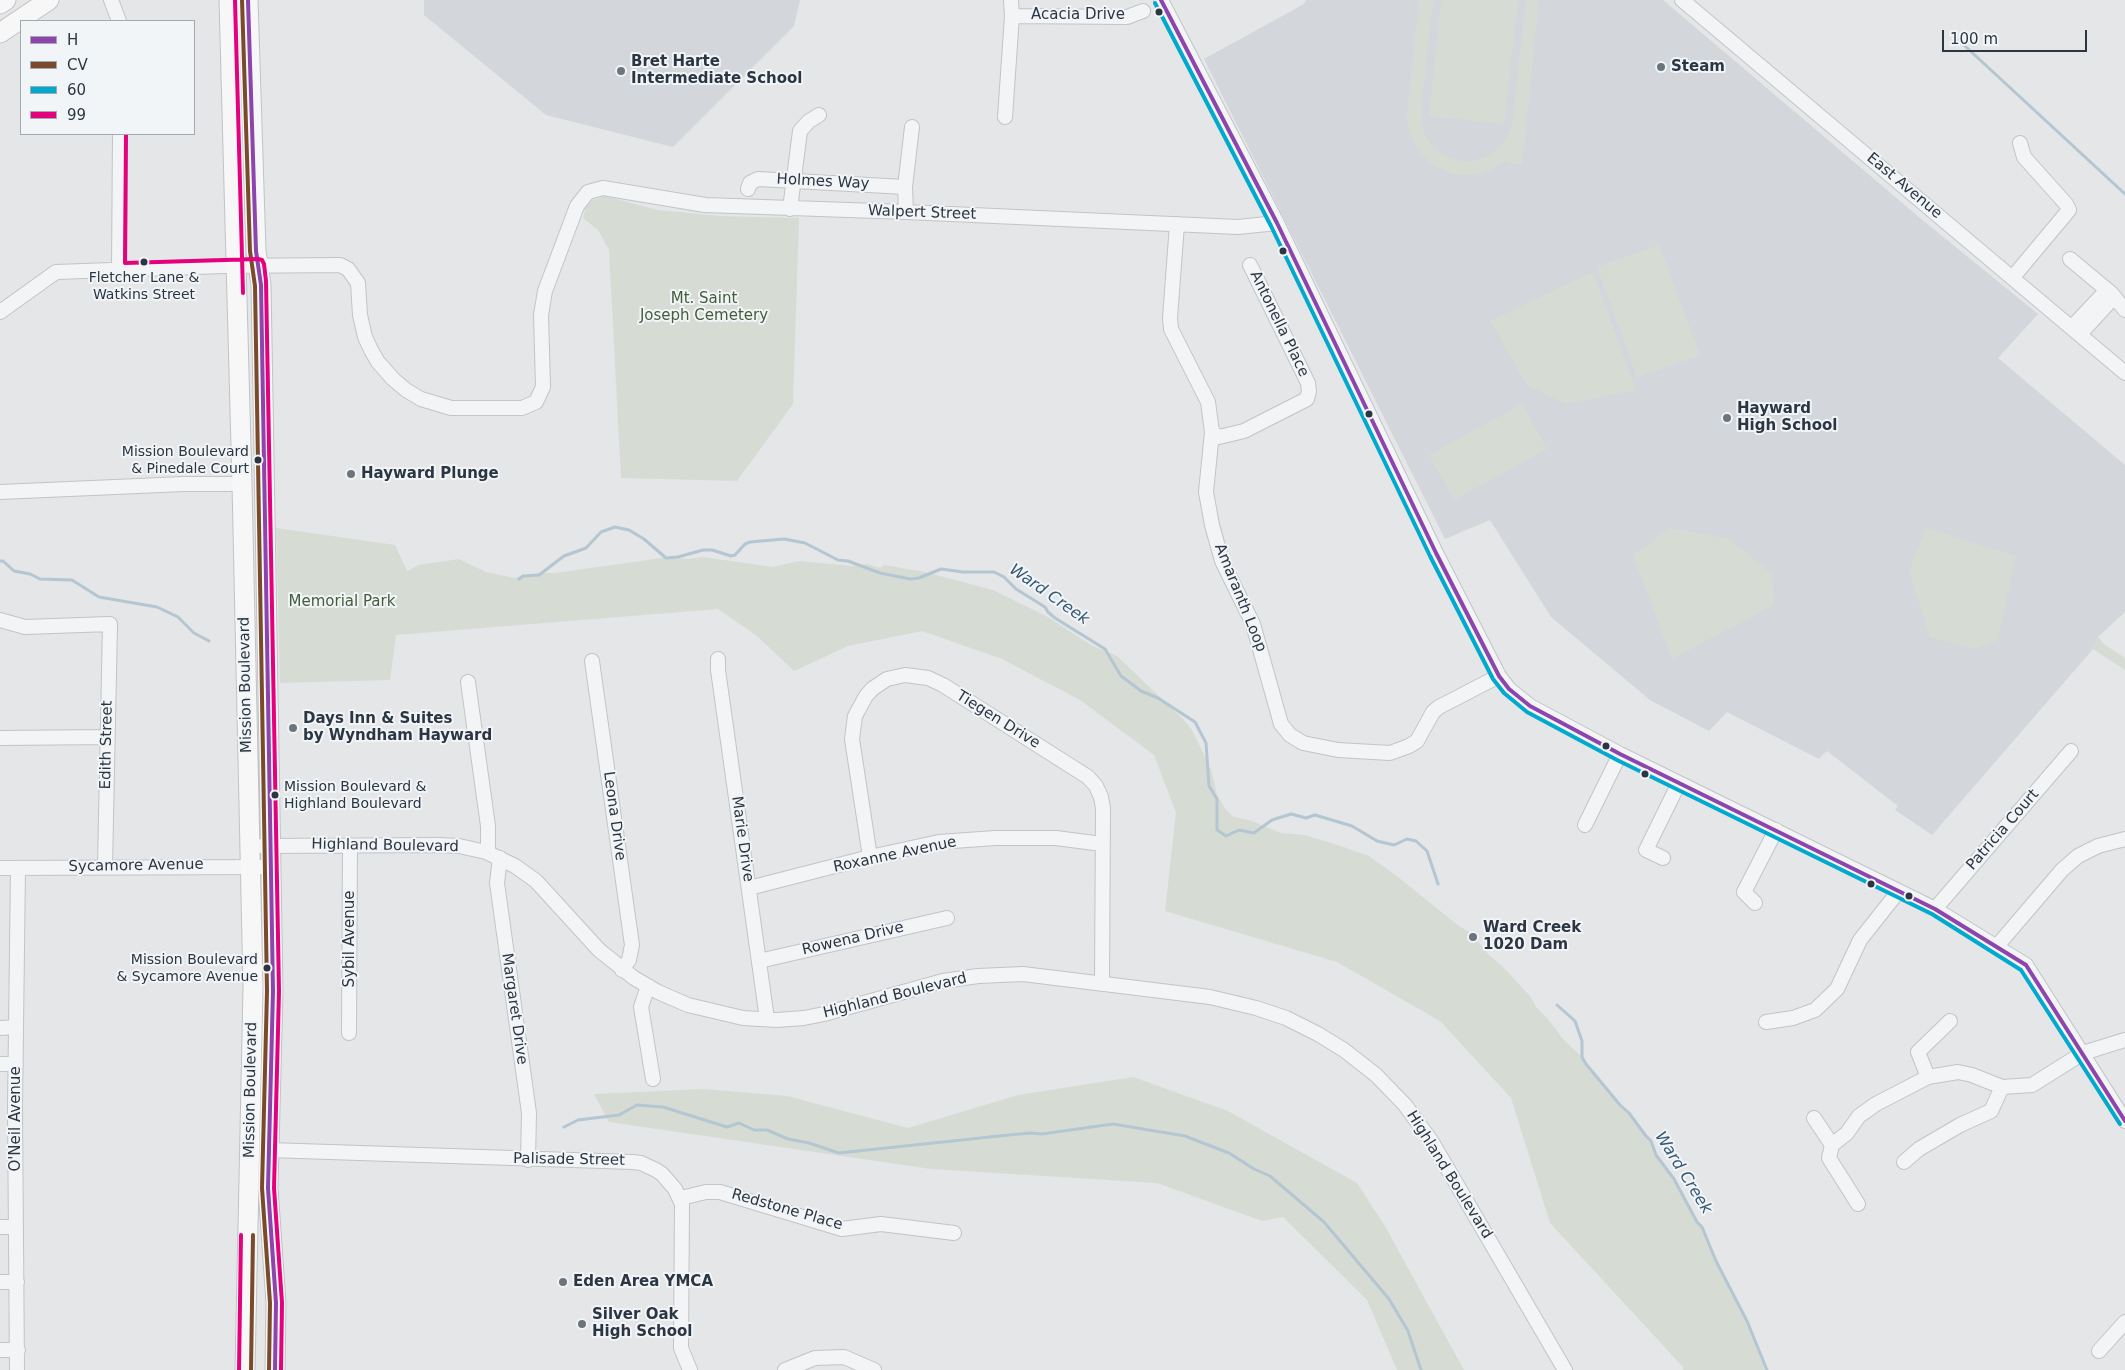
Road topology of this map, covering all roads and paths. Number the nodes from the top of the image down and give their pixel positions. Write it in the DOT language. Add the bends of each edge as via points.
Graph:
graph roads {
  1 [pos="6,0"];
  2 [pos="49,0"];
  3 [pos="111,0"];
  4 [pos="229,0"];
  5 [pos="248,0"];
  6 [pos="1011,0"];
  7 [pos="1161,0"];
  8 [pos="1682,0"];
  9 [pos="0,4"];
  10 [pos="1143,11"];
  11 [pos="1012,16"];
  12 [pos="119,20"];
  13 [pos="0,33"];
  14 [pos="819,115"];
  15 [pos="1005,117"];
  16 [pos="912,127"];
  17 [pos="120,135"];
  18 [pos="2020,143"];
  19 [pos="794,180"];
  20 [pos="905,187"];
  21 [pos="748,189"];
  22 [pos="790,209"];
  23 [pos="906,212"];
  24 [pos="1176,224"];
  25 [pos="1277,224"];
  26 [pos="2070,259"];
  27 [pos="258,265"];
  28 [pos="1250,265"];
  29 [pos="236,266"];
  30 [pos="119,269"];
  31 [pos="2013,277"];
  32 [pos="2111,293"];
  33 [pos="2125,310"];
  34 [pos="0,312"];
  35 [pos="2076,331"];
  36 [pos="2125,373"];
  37 [pos="1212,432"];
  38 [pos="242,484"];
  39 [pos="0,492"];
  40 [pos="0,620"];
  41 [pos="718,659"];
  42 [pos="592,660"];
  43 [pos="1499,676"];
  44 [pos="468,682"];
  45 [pos="107,737"];
  46 [pos="0,738"];
  47 [pos="2071,751"];
  48 [pos="1620,754"];
  49 [pos="1679,783"];
  50 [pos="1585,825"];
  51 [pos="1776,830"];
  52 [pos="2125,839"];
  53 [pos="350,844"];
  54 [pos="1102,844"];
  55 [pos="249,845"];
  56 [pos="271,846"];
  57 [pos="494,855"];
  58 [pos="870,857"];
  59 [pos="1663,858"];
  60 [pos="105,866"];
  61 [pos="250,866"];
  62 [pos="271,867"];
  63 [pos="0,868"];
  64 [pos="18,868"];
  65 [pos="750,888"];
  66 [pos="1898,892"];
  67 [pos="1755,904"];
  68 [pos="1935,909"];
  69 [pos="947,918"];
  70 [pos="1997,946"];
  71 [pos="759,961"];
  72 [pos="622,970"];
  73 [pos="1102,983"];
  74 [pos="648,986"];
  75 [pos="767,1019"];
  76 [pos="1950,1021"];
  77 [pos="1766,1022"];
  78 [pos="0,1028"];
  79 [pos="16,1028"];
  80 [pos="349,1032"];
  81 [pos="2125,1040"];
  82 [pos="2083,1053"];
  83 [pos="0,1064"];
  84 [pos="16,1064"];
  85 [pos="1928,1077"];
  86 [pos="653,1079"];
  87 [pos="2002,1087"];
  88 [pos="1814,1118"];
  89 [pos="2125,1120"];
  90 [pos="1832,1145"];
  91 [pos="269,1150"];
  92 [pos="528,1160"];
  93 [pos="1904,1162"];
  94 [pos="680,1198"];
  95 [pos="1858,1204"];
  96 [pos="0,1227"];
  97 [pos="16,1227"];
  98 [pos="954,1233"];
  99 [pos="0,1282"];
  100 [pos="16,1282"];
  101 [pos="2125,1322"];
  102 [pos="0,1350"];
  103 [pos="18,1350"];
  104 [pos="2099,1351"];
  105 [pos="17,1370"];
  106 [pos="245,1370"];
  107 [pos="275,1370"];
  108 [pos="690,1370"];
  109 [pos="785,1370"];
  110 [pos="874,1370"];
  111 [pos="1565,1370"];
  1 -- 9 [label="main road"];
  2 -- 13 [label="main road"];
  3 -- 12 [label="street"];
  4 -- 29 [label="main road, Mission Boulevard"];
  5 -- 27 [label="main road, Mission Boulevard"];
  6 -- 11 [label="street"];
  7 -- 25 [label="street"];
  8 -- 31 [label="street, East Avenue"];
  10 -- 11 [label="street, Acacia Drive" via="1127,17"];
  11 -- 15 [label="street"];
  14 -- 19 [label="street" via="800,131"];
  16 -- 20 [label="street"];
  17 -- 30 [label="street"];
  18 -- 31 [label="street" via="2024,157 2069,210"];
  19 -- 20 [label="street, Holmes Way"];
  19 -- 21 [label="street, Holmes Way" via="758,178 750,183"];
  19 -- 22 [label="street"];
  20 -- 23 [label="street"];
  22 -- 23 [label="street, Walpert Street"];
  22 -- 27 [label="street, Walpert Street" via="686,203 603,188 588,192 577,206 545,290 541,315 543,387 536,402 522,408 450,408 421,399 393,379 371,350 364,337 358,283 348,269 332,264"];
  23 -- 24 [label="street, Walpert Street"];
  24 -- 25 [label="street, Walpert Street" via="1238,227"];
  24 -- 37 [label="street, Amaranth Loop" via="1171,329 1208,402"];
  25 -- 43 [label="street"];
  26 -- 32 [label="street"];
  27 -- 29 [label="street"];
  27 -- 56 [label="main road, Mission Boulevard" via="261,285"];
  28 -- 37 [label="street, Antonella Place" via="1308,382 1309,392 1306,399 1244,431 1219,437"];
  29 -- 30 [label="street"];
  29 -- 38 [label="main road, Mission Boulevard"];
  30 -- 34 [label="street" via="56,272"];
  31 -- 35 [label="street, East Avenue"];
  32 -- 33 [label="street"];
  32 -- 35 [label="street"];
  35 -- 36 [label="street, East Avenue"];
  37 -- 43 [label="street, Amaranth Loop" via="1206,492 1212,525 1222,561 1253,624 1281,724 1290,735 1302,743 1338,750 1390,753 1417,741 1438,707"];
  38 -- 39 [label="street"];
  38 -- 55 [label="main road, Mission Boulevard"];
  40 -- 45 [label="street, Edith Street" via="25,627 110,624"];
  41 -- 65 [label="street, Marie Drive"];
  42 -- 72 [label="street, Leona Drive" via="632,945 629,960"];
  43 -- 48 [label="street" via="1509,690 1530,706"];
  44 -- 57 [label="street, Margaret Drive"];
  45 -- 46 [label="street"];
  45 -- 60 [label="street, Edith Street"];
  47 -- 68 [label="street, Patricia Court"];
  48 -- 49 [label="street"];
  48 -- 50 [label="street"];
  49 -- 51 [label="street"];
  49 -- 59 [label="street" via="1646,850"];
  51 -- 66 [label="street"];
  51 -- 67 [label="street" via="1744,892"];
  52 -- 70 [label="street" via="2098,846 2078,856 2062,870"];
  53 -- 56 [label="street, Highland Boulevard"];
  53 -- 57 [label="street, Highland Boulevard" via="449,845"];
  53 -- 80 [label="street, Sybil Avenue"];
  54 -- 58 [label="street, Roxanne Avenue" via="1056,838 995,838 939,842"];
  54 -- 58 [label="street, Tiegen Drive" via="1102,802 1092,781 943,685 928,678 904,675 887,679 872,689 861,703 853,722 852,740"];
  54 -- 73 [label="street, Tiegen Drive"];
  55 -- 56 [label="street, Highland Boulevard"];
  55 -- 61 [label="main road, Mission Boulevard"];
  56 -- 62 [label="main road, Mission Boulevard"];
  57 -- 72 [label="street, Highland Boulevard" via="536,881 599,950"];
  57 -- 92 [label="street, Margaret Drive" via="528,1113"];
  58 -- 65 [label="street, Roxanne Avenue"];
  60 -- 61 [label="street, Sycamore Avenue"];
  60 -- 64 [label="street, Sycamore Avenue"];
  61 -- 62 [label="street, Sycamore Avenue"];
  61 -- 106 [label="main road, Mission Boulevard" via="253,988"];
  62 -- 91 [label="main road, Mission Boulevard" via="273,991"];
  63 -- 64 [label="street, Sycamore Avenue"];
  64 -- 79 [label="street, O'Neil Avenue"];
  65 -- 71 [label="street, Marie Drive"];
  66 -- 68 [label="street"];
  66 -- 77 [label="street" via="1860,940 1838,988 1815,1010 1793,1018"];
  68 -- 70 [label="street"];
  69 -- 71 [label="street, Rowena Drive"];
  70 -- 82 [label="street" via="2026,965"];
  71 -- 75 [label="street, Marie Drive"];
  72 -- 74 [label="street, Highland Boulevard"];
  73 -- 75 [label="street, Highland Boulevard" via="1023,974 978,976 906,990 824,1014"];
  73 -- 111 [label="street, Highland Boulevard" via="1220,999 1267,1011 1318,1034 1364,1064 1400,1098 1432,1142"];
  74 -- 75 [label="street, Highland Boulevard" via="702,1010"];
  74 -- 86 [label="street" via="642,1007"];
  76 -- 85 [label="street" via="1918,1052"];
  78 -- 79 [label="street"];
  79 -- 84 [label="street, O'Neil Avenue"];
  81 -- 82 [label="street"];
  82 -- 87 [label="street" via="2032,1085"];
  82 -- 89 [label="street"];
  83 -- 84 [label="street"];
  84 -- 97 [label="street, O'Neil Avenue"];
  85 -- 87 [label="street" via="1958,1072"];
  85 -- 90 [label="street" via="1870,1108"];
  87 -- 93 [label="street" via="1991,1111 1960,1125"];
  88 -- 90 [label="street"];
  90 -- 95 [label="street" via="1829,1158"];
  91 -- 92 [label="street, Palisade Street"];
  91 -- 107 [label="main road, Mission Boulevard" via="268,1188 276,1303"];
  92 -- 94 [label="street, Palisade Street" via="641,1163 662,1174"];
  94 -- 98 [label="street, Redstone Place" via="720,1192 842,1229 881,1224"];
  94 -- 108 [label="street" via="683,1218 681,1348"];
  96 -- 97 [label="street"];
  97 -- 100 [label="street, O'Neil Avenue"];
  99 -- 100 [label="street"];
  100 -- 103 [label="street, O'Neil Avenue"];
  101 -- 104 [label="street"];
  102 -- 103 [label="street"];
  103 -- 105 [label="street, O'Neil Avenue"];
  109 -- 110 [label="street" via="815,1358 844,1357"];
}
